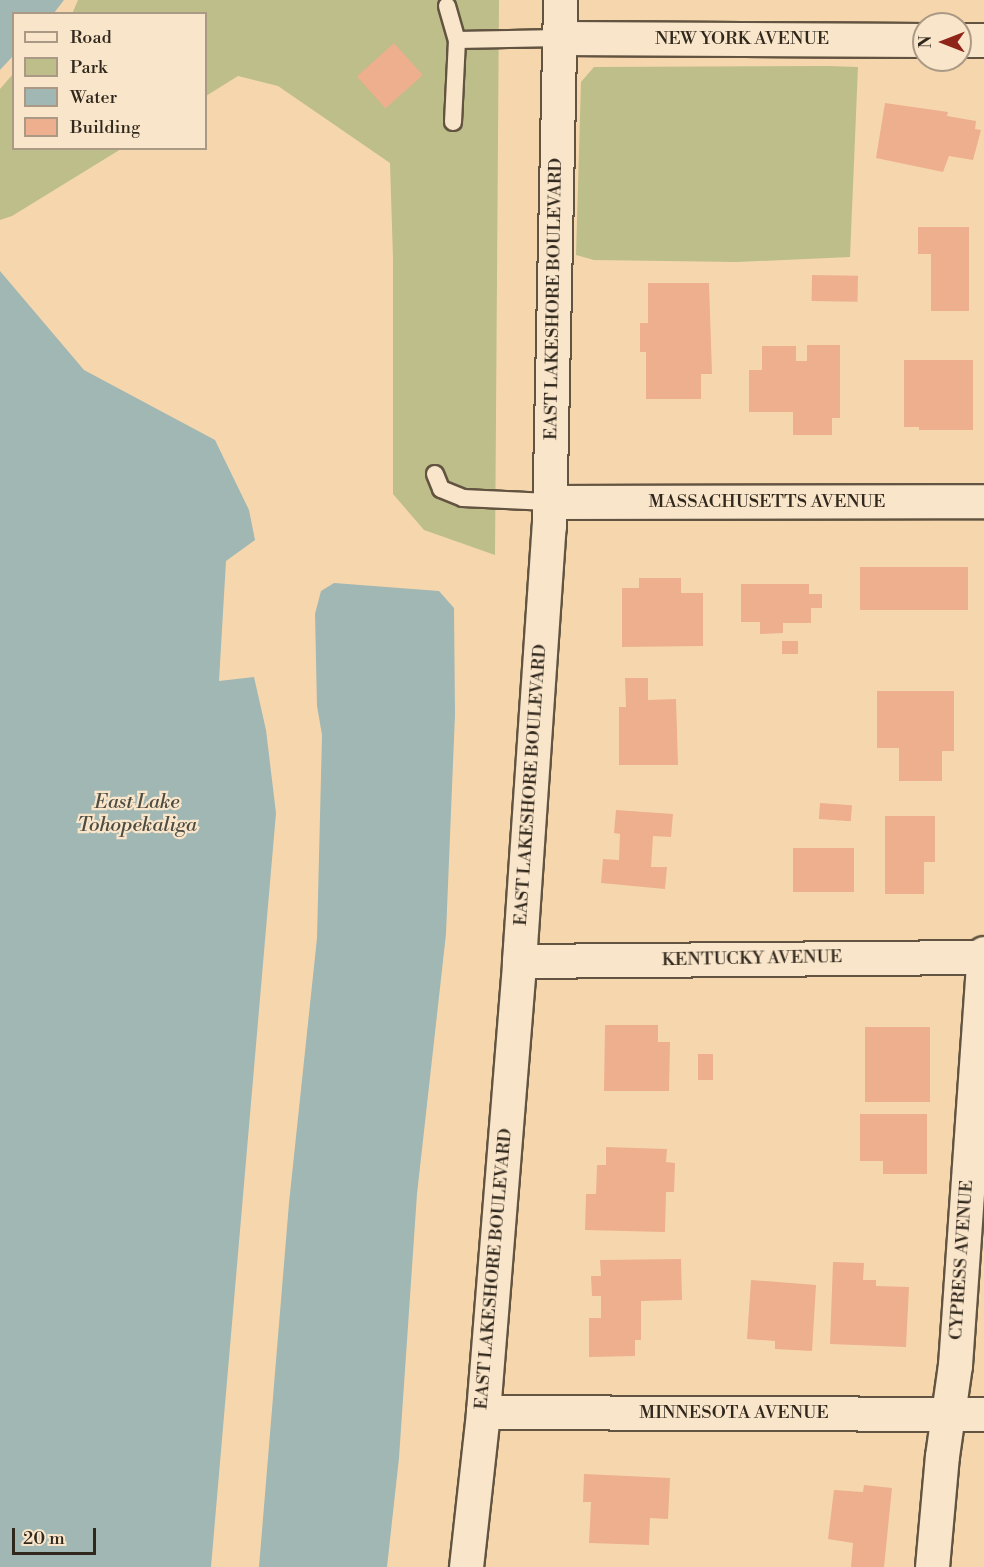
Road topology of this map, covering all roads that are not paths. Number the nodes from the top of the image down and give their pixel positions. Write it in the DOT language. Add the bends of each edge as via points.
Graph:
graph roads {
  1 [pos="560,0"];
  2 [pos="447,6"];
  3 [pos="560,38"];
  4 [pos="457,40"];
  5 [pos="912,40"];
  6 [pos="453,122"];
  7 [pos="435,474"];
  8 [pos="984,501"];
  9 [pos="549,502"];
  10 [pos="984,956"];
  11 [pos="519,962"];
  12 [pos="483,1412"];
  13 [pos="947,1414"];
  14 [pos="984,1414"];
  15 [pos="466,1567"];
  16 [pos="932,1567"];
  1 -- 3 [label="street, EAST LAKESHORE BOULEVARD"];
  2 -- 4 [label="lane"];
  3 -- 4 [label="lane"];
  3 -- 5 [label="street, NEW YORK AVENUE"];
  3 -- 9 [label="street, EAST LAKESHORE BOULEVARD"];
  4 -- 6 [label="lane"];
  7 -- 9 [label="lane" via="441,489 463,498"];
  8 -- 9 [label="street, MASSACHUSETTS AVENUE"];
  9 -- 11 [label="street, EAST LAKESHORE BOULEVARD"];
  10 -- 11 [label="street, KENTUCKY AVENUE"];
  10 -- 13 [label="street, CYPRESS AVENUE" via="955,1365"];
  11 -- 12 [label="street, EAST LAKESHORE BOULEVARD"];
  12 -- 13 [label="street, MINNESOTA AVENUE"];
  12 -- 15 [label="street, EAST LAKESHORE BOULEVARD"];
  13 -- 14 [label="street, MINNESOTA AVENUE"];
  13 -- 16 [label="street, CYPRESS AVENUE"];
}
